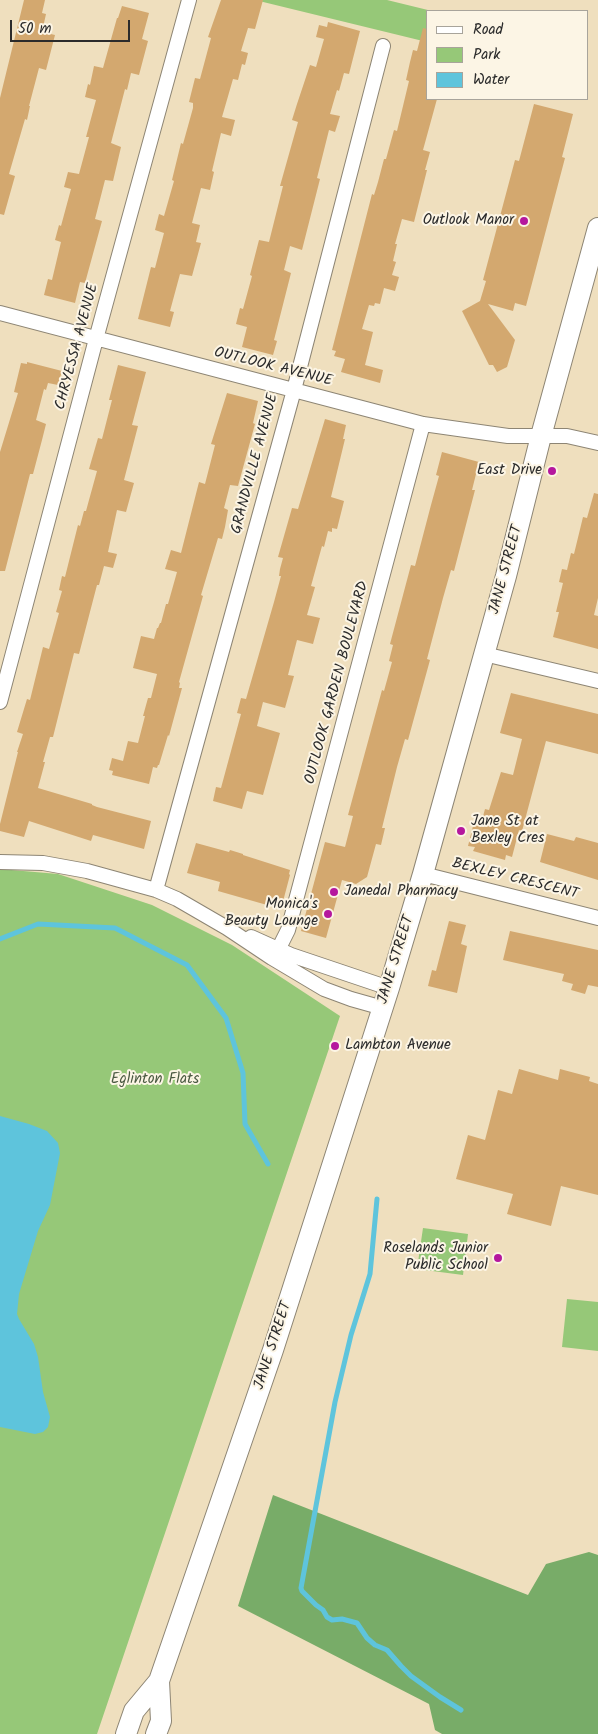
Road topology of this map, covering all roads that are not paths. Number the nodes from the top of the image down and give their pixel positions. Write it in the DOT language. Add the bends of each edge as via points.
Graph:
graph roads {
  1 [pos="189,0"];
  2 [pos="383,46"];
  3 [pos="598,228"];
  4 [pos="0,314"];
  5 [pos="96,339"];
  6 [pos="294,390"];
  7 [pos="423,424"];
  8 [pos="541,436"];
  9 [pos="598,444"];
  10 [pos="484,654"];
  11 [pos="598,681"];
  12 [pos="0,702"];
  13 [pos="0,862"];
  14 [pos="423,874"];
  15 [pos="156,890"];
  16 [pos="598,918"];
  17 [pos="227,928"];
  18 [pos="279,948"];
  19 [pos="389,988"];
  20 [pos="383,1008"];
  21 [pos="159,1681"];
  22 [pos="126,1734"];
  23 [pos="156,1734"];
  1 -- 5 [label="street, CHRYESSA AVENUE"];
  2 -- 6 [label="street, GRANDVILLE AVENUE"];
  3 -- 8 [label="main road, JANE STREET"];
  4 -- 5 [label="street, OUTLOOK AVENUE"];
  5 -- 6 [label="street, OUTLOOK AVENUE"];
  5 -- 12 [label="street, CHRYESSA AVENUE"];
  6 -- 7 [label="street, OUTLOOK AVENUE"];
  6 -- 15 [label="street, GRANDVILLE AVENUE"];
  7 -- 8 [label="street, OUTLOOK AVENUE" via="508,436"];
  7 -- 18 [label="street, OUTLOOK GARDEN BOULEVARD" via="291,921"];
  8 -- 9 [label="street" via="567,436"];
  8 -- 10 [label="main road, JANE STREET"];
  10 -- 11 [label="street"];
  10 -- 14 [label="main road, JANE STREET"];
  13 -- 15 [label="street" via="43,863"];
  14 -- 16 [label="street, BEXLEY CRESCENT"];
  14 -- 19 [label="main road, JANE STREET"];
  15 -- 17 [label="street"];
  17 -- 18 [label="street"];
  17 -- 20 [label="street" via="324,989"];
  18 -- 19 [label="street"];
  19 -- 20 [label="main road, JANE STREET"];
  20 -- 21 [label="main road, JANE STREET" via="273,1350"];
  21 -- 22 [label="main road, JANE STREET" via="134,1711"];
  21 -- 23 [label="main road, JANE STREET" via="160,1721"];
}
